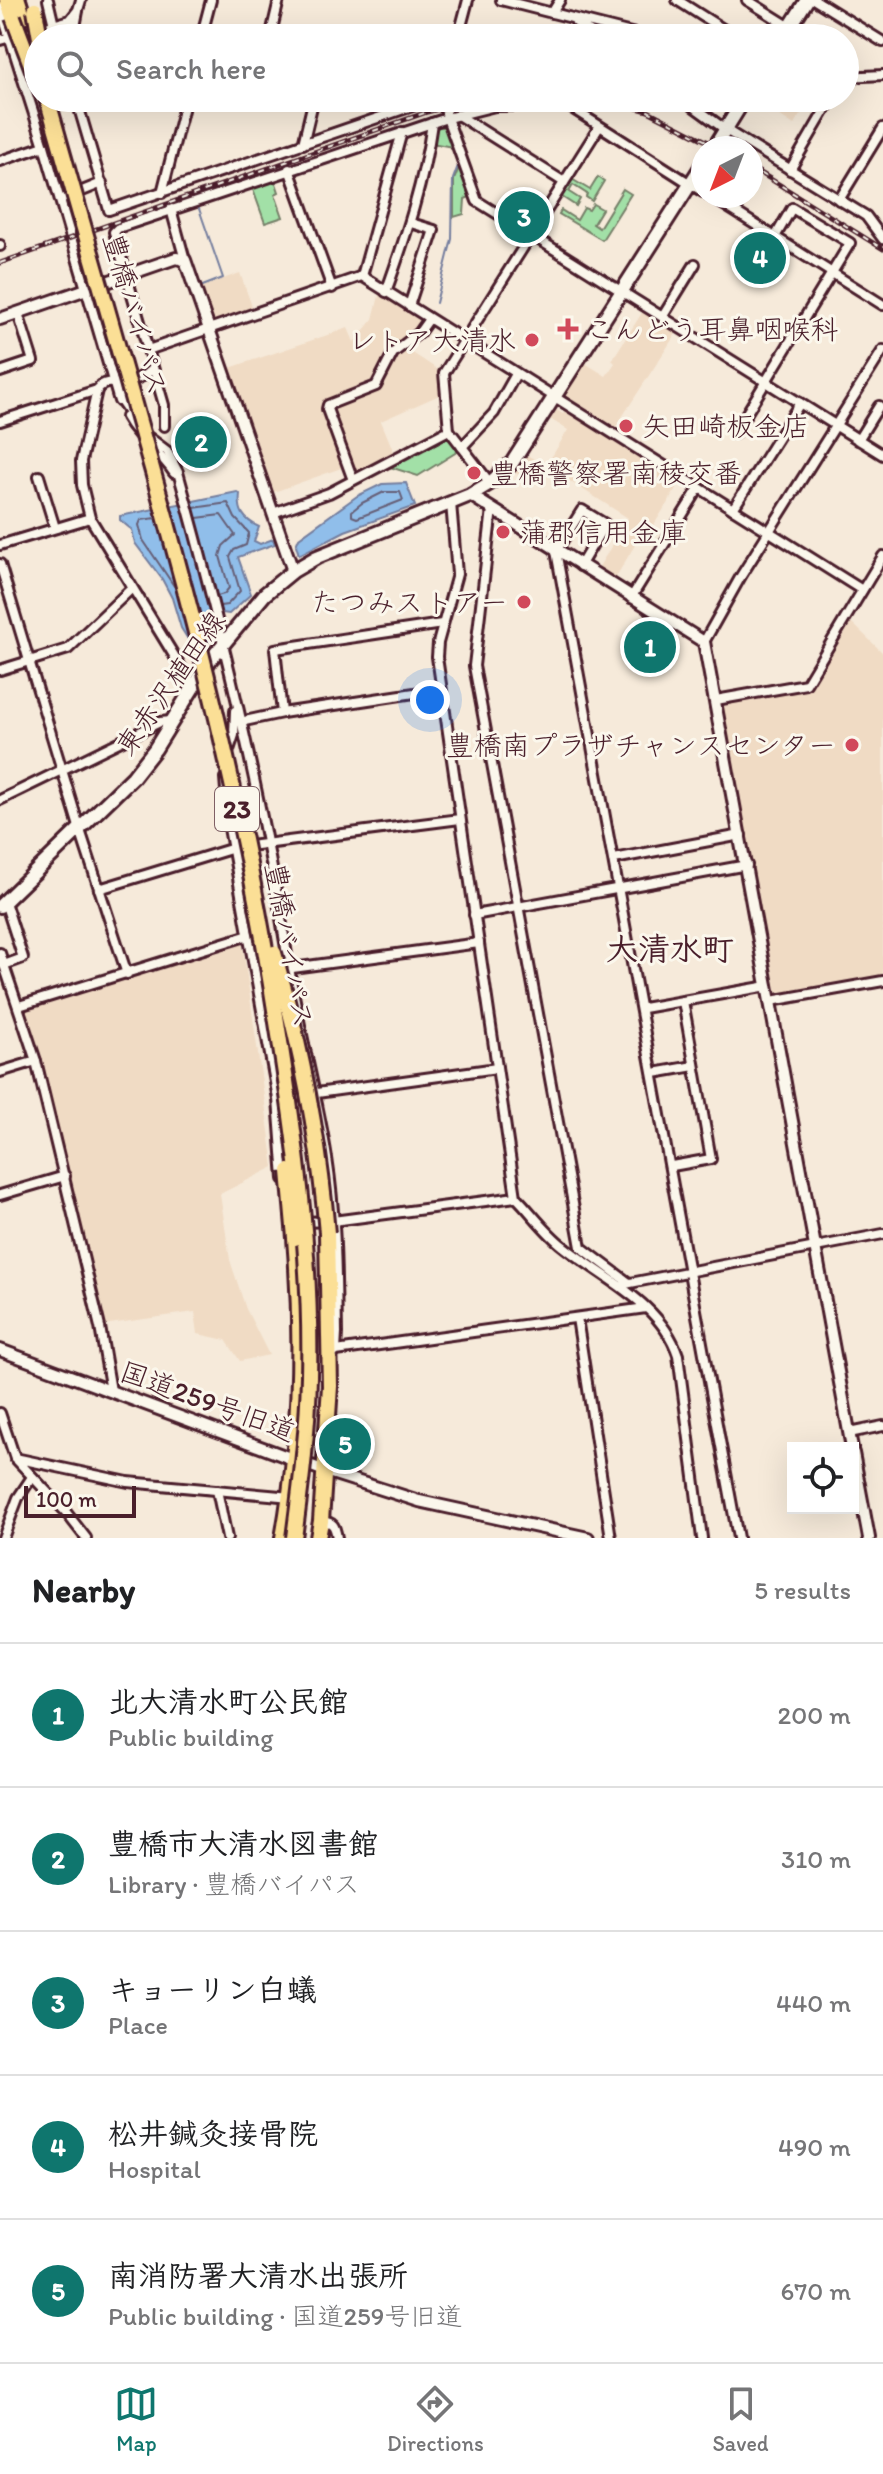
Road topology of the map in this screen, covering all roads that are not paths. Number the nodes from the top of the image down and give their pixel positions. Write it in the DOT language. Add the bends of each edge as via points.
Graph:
graph roads {
  1 [pos="7,0"];
  2 [pos="18,0"];
  3 [pos="48,0"];
  4 [pos="81,0"];
  5 [pos="211,0"];
  6 [pos="279,0"];
  7 [pos="468,0"];
  8 [pos="501,0"];
  9 [pos="560,0"];
  10 [pos="677,0"];
  11 [pos="747,0"];
  12 [pos="807,0"];
  13 [pos="815,0"];
  14 [pos="0,7"];
  15 [pos="78,10"];
  16 [pos="26,11"];
  17 [pos="552,13"];
  18 [pos="570,18"];
  19 [pos="54,24"];
  20 [pos="57,24"];
  21 [pos="76,24"];
  22 [pos="205,24"];
  23 [pos="273,24"];
  24 [pos="462,24"];
  25 [pos="578,24"];
  26 [pos="594,24"];
  27 [pos="715,24"];
  28 [pos="776,24"];
  29 [pos="791,24"];
  30 [pos="854,24"];
  31 [pos="859,27"];
  32 [pos="24,32"];
  33 [pos="10,36"];
  34 [pos="0,40"];
  35 [pos="883,42"];
  36 [pos="24,72"];
  37 [pos="883,75"];
  38 [pos="859,76"];
  39 [pos="40,112"];
  40 [pos="47,112"];
  41 [pos="80,112"];
  42 [pos="182,112"];
  43 [pos="311,112"];
  44 [pos="396,112"];
  45 [pos="446,112"];
  46 [pos="470,112"];
  47 [pos="577,112"];
  48 [pos="701,112"];
  49 [pos="737,112"];
  50 [pos="824,112"];
  51 [pos="458,115"];
  52 [pos="447,118"];
  53 [pos="432,123"];
  54 [pos="599,127"];
  55 [pos="883,128"];
  56 [pos="726,130"];
  57 [pos="402,132"];
  58 [pos="722,136"];
  59 [pos="52,144"];
  60 [pos="303,144"];
  61 [pos="0,161"];
  62 [pos="289,169"];
  63 [pos="790,170"];
  64 [pos="564,182"];
  65 [pos="102,183"];
  66 [pos="690,184"];
  67 [pos="162,193"];
  68 [pos="60,200"];
  69 [pos="839,200"];
  70 [pos="729,208"];
  71 [pos="171,209"];
  72 [pos="411,223"];
  73 [pos="531,234"];
  74 [pos="775,237"];
  75 [pos="883,239"];
  76 [pos="185,260"];
  77 [pos="695,264"];
  78 [pos="832,273"];
  79 [pos="126,275"];
  80 [pos="362,276"];
  81 [pos="332,288"];
  82 [pos="86,289"];
  83 [pos="622,291"];
  84 [pos="386,292"];
  85 [pos="883,305"];
  86 [pos="409,306"];
  87 [pos="18,313"];
  88 [pos="663,316"];
  89 [pos="0,319"];
  90 [pos="429,319"];
  91 [pos="208,329"];
  92 [pos="464,341"];
  93 [pos="148,350"];
  94 [pos="882,354"];
  95 [pos="152,369"];
  96 [pos="0,372"];
  97 [pos="516,374"];
  98 [pos="113,382"];
  99 [pos="766,382"];
  100 [pos="97,390"];
  101 [pos="555,398"];
  102 [pos="800,403"];
  103 [pos="879,406"];
  104 [pos="0,421"];
  105 [pos="164,426"];
  106 [pos="836,426"];
  107 [pos="449,430"];
  108 [pos="734,434"];
  109 [pos="858,440"];
  110 [pos="462,447"];
  111 [pos="883,455"];
  112 [pos="39,476"];
  113 [pos="353,480"];
  114 [pos="490,483"];
  115 [pos="699,488"];
  116 [pos="470,495"];
  117 [pos="451,503"];
  118 [pos="492,509"];
  119 [pos="733,509"];
  120 [pos="273,513"];
  121 [pos="90,518"];
  122 [pos="55,528"];
  123 [pos="769,532"];
  124 [pos="0,545"];
  125 [pos="556,551"];
  126 [pos="881,562"];
  127 [pos="0,564"];
  128 [pos="580,566"];
  129 [pos="293,571"];
  130 [pos="132,588"];
  131 [pos="862,590"];
  132 [pos="631,598"];
  133 [pos="442,624"];
  134 [pos="223,641"];
  135 [pos="704,642"];
  136 [pos="29,661"];
  137 [pos="0,670"];
  138 [pos="192,685"];
  139 [pos="441,689"];
  140 [pos="234,694"];
  141 [pos="716,700"];
  142 [pos="282,713"];
  143 [pos="172,721"];
  144 [pos="240,722"];
  145 [pos="62,770"];
  146 [pos="0,800"];
  147 [pos="460,819"];
  148 [pos="80,830"];
  149 [pos="741,835"];
  150 [pos="269,843"];
  151 [pos="234,848"];
  152 [pos="614,859"];
  153 [pos="747,865"];
  154 [pos="252,876"];
  155 [pos="619,887"];
  156 [pos="99,889"];
  157 [pos="3,904"];
  158 [pos="517,907"];
  159 [pos="474,915"];
  160 [pos="249,935"];
  161 [pos="479,943"];
  162 [pos="0,953"];
  163 [pos="4,965"];
  164 [pos="289,969"];
  165 [pos="256,972"];
  166 [pos="127,974"];
  167 [pos="883,981"];
  168 [pos="768,986"];
  169 [pos="683,1001"];
  170 [pos="771,1001"];
  171 [pos="19,1006"];
  172 [pos="643,1008"];
  173 [pos="36,1061"];
  174 [pos="694,1066"];
  175 [pos="497,1068"];
  176 [pos="0,1072"];
  177 [pos="654,1073"];
  178 [pos="286,1079"];
  179 [pos="316,1092"];
  180 [pos="278,1099"];
  181 [pos="672,1166"];
  182 [pos="65,1176"];
  183 [pos="0,1195"];
  184 [pos="516,1197"];
  185 [pos="287,1222"];
  186 [pos="330,1227"];
  187 [pos="883,1234"];
  188 [pos="815,1247"];
  189 [pos="690,1273"];
  190 [pos="626,1286"];
  191 [pos="646,1308"];
  192 [pos="577,1318"];
  193 [pos="0,1350"];
  194 [pos="300,1354"];
  195 [pos="333,1354"];
  196 [pos="111,1391"];
  197 [pos="0,1413"];
  198 [pos="883,1426"];
  199 [pos="849,1433"];
  200 [pos="851,1442"];
  201 [pos="15,1458"];
  202 [pos="295,1459"];
  203 [pos="325,1471"];
  204 [pos="32,1477"];
  205 [pos="859,1486"];
  206 [pos="217,1490"];
  207 [pos="291,1497"];
  208 [pos="321,1521"];
  209 [pos="2,1537"];
  210 [pos="86,1538"];
  211 [pos="227,1538"];
  212 [pos="283,1538"];
  213 [pos="294,1538"];
  214 [pos="318,1538"];
  215 [pos="337,1538"];
  216 [pos="588,1538"];
  217 [pos="611,1538"];
  218 [pos="702,1538"];
  219 [pos="738,1538"];
  220 [pos="869,1538"];
  1 -- 16 [label="highway"];
  2 -- 16 [label="highway"];
  3 -- 19 [label="street"];
  4 -- 15 [label="street"];
  5 -- 22 [label="street"];
  6 -- 23 [label="street"];
  7 -- 24 [label="street"];
  8 -- 17 [label="street"];
  9 -- 17 [label="street"];
  10 -- 27 [label="street"];
  11 -- 28 [label="street"];
  12 -- 29 [label="main road"];
  13 -- 30 [label="street"];
  14 -- 33 [label="street"];
  15 -- 20 [label="street"];
  15 -- 21 [label="street"];
  17 -- 18 [label="street"];
  18 -- 25 [label="street"];
  18 -- 26 [label="street"];
  31 -- 35 [label="street"];
  32 -- 33 [label="street"];
  33 -- 34 [label="street"];
  33 -- 36 [label="street"];
  37 -- 38 [label="street"];
  39 -- 59 [label="street"];
  40 -- 59 [label="highway, 豊橋バイパス / 23, bridge"];
  41 -- 65 [label="street"];
  42 -- 67 [label="street"];
  43 -- 60 [label="street"];
  44 -- 60 [label="street"];
  45 -- 52 [label="street"];
  46 -- 51 [label="street"];
  47 -- 54 [label="street"];
  48 -- 56 [label="street"];
  49 -- 56 [label="main road"];
  50 -- 63 [label="street"];
  51 -- 52 [label="street"];
  51 -- 64 [label="street"];
  52 -- 53 [label="street"];
  52 -- 73 [label="street" via="477,201"];
  53 -- 57 [label="street"];
  53 -- 72 [label="street"];
  54 -- 64 [label="street"];
  54 -- 66 [label="street"];
  55 -- 69 [label="street"];
  56 -- 58 [label="main road"];
  56 -- 63 [label="street"];
  57 -- 62 [label="street"];
  57 -- 80 [label="street"];
  59 -- 61 [label="street"];
  59 -- 68 [label="street"];
  59 -- 154 [label="highway, 豊橋バイパス / 23, bridge" via="173,537"];
  60 -- 67 [label="street"];
  62 -- 71 [label="street"];
  62 -- 81 [label="street"];
  63 -- 69 [label="street"];
  64 -- 73 [label="street"];
  65 -- 67 [label="street" via="109,210"];
  65 -- 68 [label="street"];
  66 -- 83 [label="main road, 東赤沢植田線"];
  68 -- 82 [label="street"];
  69 -- 75 [label="street" via="866,216"];
  70 -- 74 [label="street"];
  71 -- 76 [label="street"];
  71 -- 79 [label="street" via="114,232"];
  72 -- 84 [label="street"];
  72 -- 86 [label="street" via="434,230"];
  73 -- 83 [label="street"];
  73 -- 92 [label="street"];
  74 -- 78 [label="street"];
  74 -- 78 [label="street" via="792,208 850,243"];
  76 -- 79 [label="street" via="176,258"];
  76 -- 91 [label="street"];
  77 -- 88 [label="street"];
  78 -- 85 [label="street"];
  78 -- 99 [label="street"];
  79 -- 82 [label="street"];
  79 -- 93 [label="street"];
  80 -- 81 [label="street"];
  80 -- 84 [label="street"];
  81 -- 91 [label="street"];
  82 -- 87 [label="street"];
  82 -- 98 [label="street"];
  83 -- 88 [label="street"];
  83 -- 101 [label="main road, 東赤沢植田線"];
  84 -- 86 [label="street"];
  86 -- 90 [label="street"];
  87 -- 89 [label="street"];
  87 -- 96 [label="street" via="33,361"];
  88 -- 99 [label="street"];
  90 -- 92 [label="street"];
  90 -- 113 [label="street" via="393,353 376,386 328,405"];
  91 -- 93 [label="street"];
  91 -- 120 [label="street"];
  92 -- 97 [label="street"];
  92 -- 107 [label="street" via="444,373"];
  93 -- 95 [label="street"];
  94 -- 106 [label="street"];
  95 -- 98 [label="street" via="121,386"];
  95 -- 105 [label="street" via="164,405"];
  97 -- 101 [label="street"];
  97 -- 110 [label="street" via="494,413"];
  98 -- 100 [label="street"];
  98 -- 134 [label="street" via="142,433 171,456 178,472"];
  99 -- 102 [label="street"];
  99 -- 108 [label="street"];
  100 -- 104 [label="street"];
  100 -- 121 [label="street" via="81,461"];
  101 -- 114 [label="main road, 東赤沢植田線" via="518,456"];
  101 -- 115 [label="street"];
  102 -- 106 [label="street"];
  102 -- 119 [label="street"];
  103 -- 109 [label="street"];
  106 -- 109 [label="street"];
  106 -- 123 [label="street"];
  107 -- 110 [label="street"];
  107 -- 113 [label="street"];
  109 -- 111 [label="street"];
  110 -- 114 [label="street"];
  112 -- 122 [label="street"];
  113 -- 120 [label="street"];
  114 -- 116 [label="main road, 東赤沢植田線"];
  115 -- 119 [label="street"];
  115 -- 132 [label="street"];
  116 -- 117 [label="main road, 東赤沢植田線"];
  116 -- 118 [label="street"];
  117 -- 129 [label="main road, 東赤沢植田線"];
  117 -- 133 [label="street" via="457,574"];
  118 -- 125 [label="street"];
  118 -- 158 [label="street" via="474,666"];
  119 -- 123 [label="street"];
  120 -- 129 [label="street"];
  121 -- 122 [label="street"];
  121 -- 130 [label="street"];
  122 -- 124 [label="street"];
  123 -- 131 [label="street"];
  123 -- 135 [label="street"];
  125 -- 128 [label="street"];
  125 -- 128 [label="street" via="582,510 605,524"];
  125 -- 152 [label="street"];
  126 -- 131 [label="street"];
  127 -- 136 [label="street"];
  128 -- 132 [label="street"];
  129 -- 134 [label="main road, 東赤沢植田線"];
  130 -- 136 [label="street" via="68,649"];
  130 -- 138 [label="street"];
  131 -- 141 [label="street" via="806,684"];
  132 -- 135 [label="street"];
  133 -- 139 [label="street" via="437,650"];
  133 -- 142 [label="street" via="275,649"];
  134 -- 138 [label="main road, 東赤沢植田線"];
  134 -- 140 [label="street"];
  135 -- 141 [label="street"];
  136 -- 137 [label="street"];
  136 -- 145 [label="street"];
  138 -- 143 [label="main road, 東赤沢植田線"];
  139 -- 142 [label="street"];
  139 -- 147 [label="street"];
  140 -- 144 [label="street"];
  140 -- 151 [label="street" via="234,735 225,766"];
  141 -- 149 [label="street"];
  142 -- 144 [label="street"];
  143 -- 145 [label="street"];
  143 -- 148 [label="main road, 東赤沢植田線" via="133,777"];
  144 -- 150 [label="street"];
  145 -- 146 [label="street"];
  145 -- 148 [label="street"];
  147 -- 150 [label="street"];
  147 -- 159 [label="street"];
  148 -- 156 [label="street"];
  148 -- 157 [label="main road, 東赤沢植田線"];
  149 -- 152 [label="street"];
  149 -- 153 [label="street"];
  150 -- 151 [label="street"];
  150 -- 164 [label="street"];
  151 -- 156 [label="street"];
  151 -- 160 [label="street"];
  152 -- 155 [label="street"];
  153 -- 155 [label="street"];
  153 -- 168 [label="street"];
  154 -- 178 [label="highway, 豊橋バイパス / 23, bridge"];
  154 -- 186 [label="highway, 23, bridge" via="293,1018"];
  155 -- 158 [label="street"];
  155 -- 172 [label="street"];
  156 -- 166 [label="street"];
  157 -- 163 [label="street" via="23,958"];
  158 -- 159 [label="street"];
  158 -- 190 [label="street" via="581,1247"];
  159 -- 161 [label="street"];
  160 -- 165 [label="street"];
  160 -- 166 [label="street"];
  161 -- 164 [label="street"];
  161 -- 175 [label="street"];
  162 -- 163 [label="street"];
  163 -- 171 [label="street"];
  164 -- 165 [label="street"];
  164 -- 179 [label="street"];
  165 -- 180 [label="street"];
  166 -- 171 [label="street"];
  167 -- 170 [label="street"];
  168 -- 169 [label="street"];
  168 -- 170 [label="street"];
  169 -- 172 [label="street"];
  169 -- 174 [label="street"];
  170 -- 188 [label="street"];
  171 -- 173 [label="street"];
  172 -- 177 [label="street"];
  173 -- 176 [label="street"];
  173 -- 182 [label="street"];
  174 -- 177 [label="street"];
  174 -- 181 [label="street" via="711,1159"];
  175 -- 179 [label="street"];
  175 -- 184 [label="street"];
  177 -- 181 [label="street"];
  178 -- 194 [label="highway, 23, bridge" via="283,1101"];
  178 -- 213 [label="highway, 豊橋バイパス / 23, bridge" via="308,1289 309,1377"];
  179 -- 180 [label="street"];
  179 -- 186 [label="street" via="328,1162"];
  180 -- 185 [label="street"];
  181 -- 189 [label="street"];
  182 -- 183 [label="street"];
  182 -- 196 [label="street"];
  184 -- 186 [label="street"];
  184 -- 190 [label="street" via="561,1245"];
  185 -- 186 [label="street"];
  185 -- 194 [label="street"];
  186 -- 195 [label="highway, 23"];
  187 -- 188 [label="street"];
  188 -- 189 [label="street"];
  188 -- 199 [label="street"];
  189 -- 190 [label="street"];
  189 -- 219 [label="street"];
  190 -- 191 [label="street"];
  191 -- 192 [label="street"];
  191 -- 218 [label="street" via="666,1329 678,1355"];
  192 -- 195 [label="street"];
  192 -- 217 [label="street"];
  193 -- 196 [label="street, 国道259号旧道"];
  194 -- 202 [label="highway, 23"];
  195 -- 203 [label="highway, 23"];
  196 -- 202 [label="street, 国道259号旧道"];
  197 -- 201 [label="street"];
  198 -- 199 [label="street"];
  199 -- 200 [label="street"];
  201 -- 204 [label="street"];
  201 -- 206 [label="street" via="128,1482"];
  202 -- 203 [label="street, 国道259号旧道"];
  202 -- 207 [label="highway, 23"];
  203 -- 208 [label="highway, 23"];
  203 -- 216 [label="street, 国道259号旧道" via="419,1501"];
  204 -- 209 [label="street"];
  204 -- 210 [label="street"];
  205 -- 220 [label="street"];
  206 -- 207 [label="street"];
  206 -- 211 [label="street"];
  207 -- 212 [label="highway, 23"];
  208 -- 214 [label="highway, 23"];
  208 -- 215 [label="street" via="335,1526"];
}
